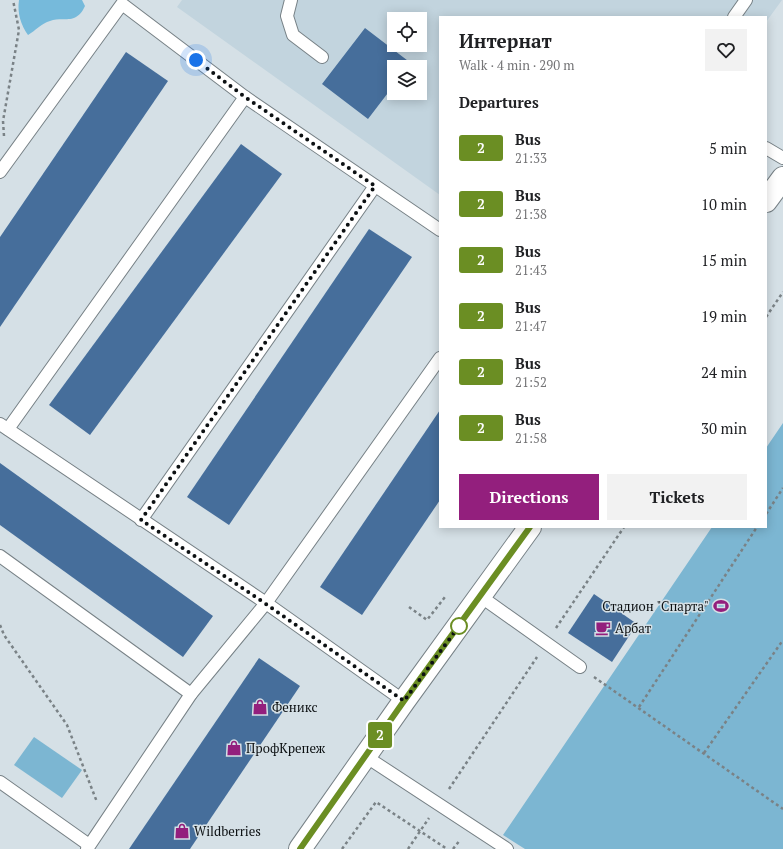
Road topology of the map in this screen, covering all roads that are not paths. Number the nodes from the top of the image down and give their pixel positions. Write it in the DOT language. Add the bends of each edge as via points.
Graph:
graph roads {
  1 [pos="291,0"];
  2 [pos="746,0"];
  3 [pos="123,2"];
  4 [pos="735,16"];
  5 [pos="322,58"];
  6 [pos="245,97"];
  7 [pos="767,149"];
  8 [pos="783,158"];
  9 [pos="2,169"];
  10 [pos="783,178"];
  11 [pos="375,186"];
  12 [pos="767,201"];
  13 [pos="439,229"];
  14 [pos="439,359"];
  15 [pos="4,427"];
  16 [pos="141,520"];
  17 [pos="529,528"];
  18 [pos="0,556"];
  19 [pos="480,596"];
  20 [pos="266,604"];
  21 [pos="580,668"];
  22 [pos="191,694"];
  23 [pos="404,701"];
  24 [pos="365,756"];
  25 [pos="0,782"];
  26 [pos="88,847"];
  27 [pos="300,849"];
  28 [pos="507,849"];
  1 -- 5 [label="lane" via="287,16 293,35"];
  2 -- 4 [label="lane"];
  3 -- 6 [label="lane"];
  3 -- 9 [label="lane"];
  6 -- 11 [label="lane"];
  6 -- 15 [label="lane"];
  7 -- 8 [label="lane"];
  10 -- 12 [label="main road"];
  11 -- 13 [label="lane"];
  11 -- 16 [label="lane"];
  14 -- 20 [label="lane"];
  15 -- 16 [label="lane"];
  16 -- 20 [label="lane"];
  17 -- 19 [label="main road"];
  18 -- 22 [label="lane"];
  19 -- 21 [label="lane"];
  19 -- 23 [label="main road"];
  20 -- 22 [label="lane"];
  20 -- 23 [label="lane"];
  22 -- 26 [label="lane"];
  23 -- 24 [label="main road"];
  24 -- 27 [label="main road"];
  24 -- 28 [label="lane"];
  25 -- 26 [label="lane"];
}
